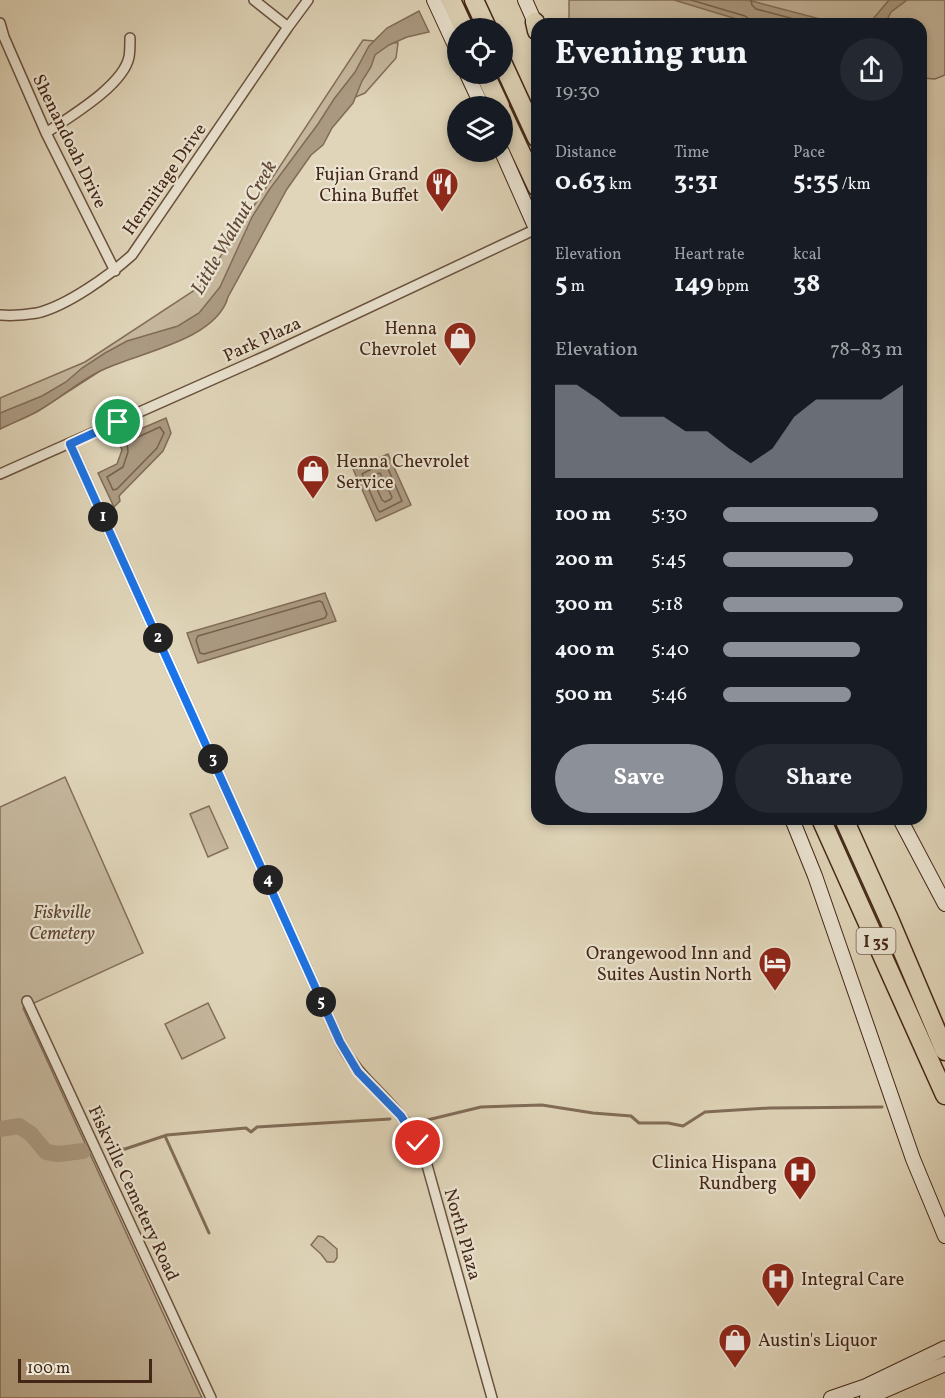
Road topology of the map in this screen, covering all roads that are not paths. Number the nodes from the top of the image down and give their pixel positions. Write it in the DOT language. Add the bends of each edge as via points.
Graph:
graph roads {
  1 [pos="254,0"];
  2 [pos="308,0"];
  3 [pos="434,0"];
  4 [pos="451,0"];
  5 [pos="474,0"];
  6 [pos="525,0"];
  7 [pos="459,18"];
  8 [pos="482,18"];
  9 [pos="532,18"];
  10 [pos="0,23"];
  11 [pos="288,27"];
  12 [pos="447,28"];
  13 [pos="130,38"];
  14 [pos="512,84"];
  15 [pos="531,125"];
  16 [pos="46,134"];
  17 [pos="513,136"];
  18 [pos="506,162"];
  19 [pos="531,175"];
  20 [pos="531,217"];
  21 [pos="531,233"];
  22 [pos="115,271"];
  23 [pos="0,315"];
  24 [pos="70,444"];
  25 [pos="0,474"];
  26 [pos="794,825"];
  27 [pos="824,825"];
  28 [pos="847,825"];
  29 [pos="903,825"];
  30 [pos="945,904"];
  31 [pos="27,1001"];
  32 [pos="945,1051"];
  33 [pos="945,1095"];
  34 [pos="945,1236"];
  35 [pos="945,1348"];
  36 [pos="945,1364"];
  37 [pos="860,1395"];
  38 [pos="211,1398"];
  39 [pos="492,1398"];
  40 [pos="831,1398"];
  1 -- 11 [label="street"];
  2 -- 11 [label="street, Hermitage Drive"];
  3 -- 12 [label="main road"];
  4 -- 7 [label="highway"];
  5 -- 8 [label="highway"];
  6 -- 9 [label="main road"];
  10 -- 16 [label="street, Shenandoah Drive"];
  11 -- 22 [label="street, Hermitage Drive" via="144,239"];
  13 -- 16 [label="street" via="129,58 111,85"];
  14 -- 15 [label="highway"];
  16 -- 22 [label="street, Shenandoah Drive"];
  17 -- 19 [label="highway"];
  18 -- 20 [label="main road"];
  21 -- 24 [label="street, Park Plaza"];
  22 -- 23 [label="street, Hermitage Drive" via="55,307 38,313"];
  24 -- 25 [label="street, Park Plaza"];
  24 -- 39 [label="street, North Plaza" via="340,1042 358,1072 401,1116 418,1143"];
  26 -- 34 [label="main road" via="913,1159"];
  27 -- 33 [label="highway, I 35"];
  28 -- 32 [label="highway, I 35"];
  29 -- 30 [label="main road"];
  31 -- 38 [label="street, Fiskville Cemetery Road"];
  35 -- 37 [label="main road"];
  36 -- 37 [label="main road"];
  37 -- 40 [label="main road"];
}
